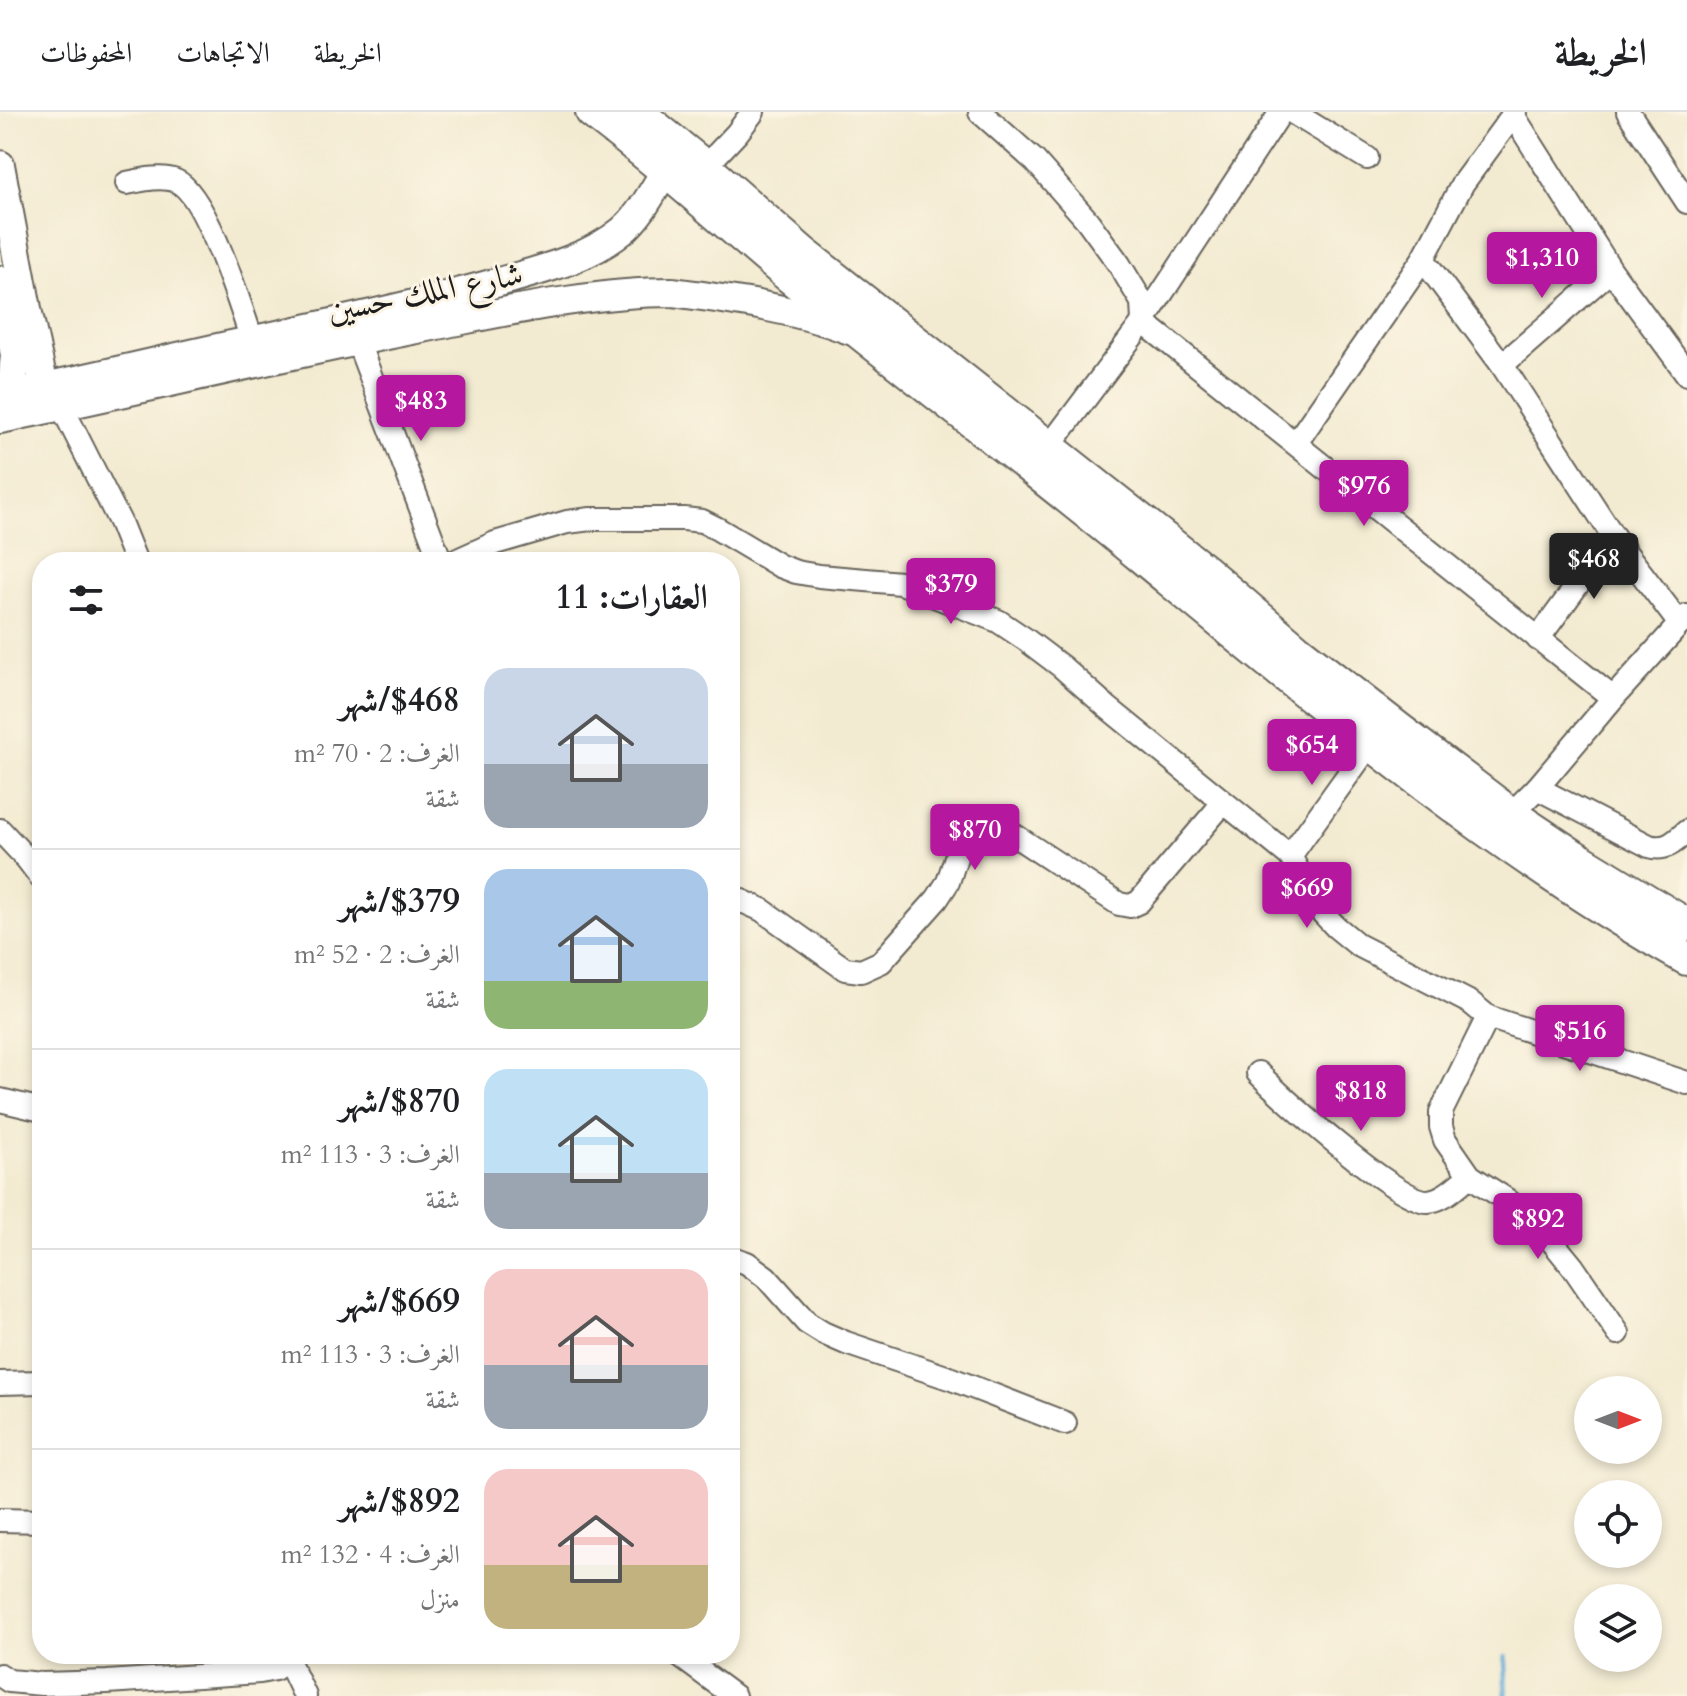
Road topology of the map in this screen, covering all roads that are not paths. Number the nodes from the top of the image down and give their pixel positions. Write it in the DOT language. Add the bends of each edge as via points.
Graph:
graph roads {
  1 [pos="592,112"];
  2 [pos="637,112"];
  3 [pos="753,112"];
  4 [pos="980,112"];
  5 [pos="1281,112"];
  6 [pos="1292,112"];
  7 [pos="1628,112"];
  8 [pos="1514,114"];
  9 [pos="1367,158"];
  10 [pos="683,161"];
  11 [pos="0,165"];
  12 [pos="127,183"];
  13 [pos="1687,202"];
  14 [pos="1423,259"];
  15 [pos="560,263"];
  16 [pos="1611,270"];
  17 [pos="0,280"];
  18 [pos="565,302"];
  19 [pos="1143,322"];
  20 [pos="865,336"];
  21 [pos="357,340"];
  22 [pos="259,346"];
  23 [pos="1502,365"];
  24 [pos="1687,374"];
  25 [pos="53,396"];
  26 [pos="4,403"];
  27 [pos="1296,443"];
  28 [pos="1042,457"];
  29 [pos="1613,536"];
  30 [pos="132,552"];
  31 [pos="437,552"];
  32 [pos="475,552"];
  33 [pos="1683,620"];
  34 [pos="1538,639"];
  35 [pos="1613,698"];
  36 [pos="1370,744"];
  37 [pos="1537,788"];
  38 [pos="1223,803"];
  39 [pos="1511,814"];
  40 [pos="0,830"];
  41 [pos="1687,831"];
  42 [pos="1290,856"];
  43 [pos="32,866"];
  44 [pos="740,902"];
  45 [pos="1687,925"];
  46 [pos="1687,959"];
  47 [pos="1488,1017"];
  48 [pos="1258,1073"];
  49 [pos="1687,1083"];
  50 [pos="0,1100"];
  51 [pos="32,1108"];
  52 [pos="1470,1176"];
  53 [pos="740,1261"];
  54 [pos="1618,1333"];
  55 [pos="32,1382"];
  56 [pos="0,1383"];
  57 [pos="1065,1423"];
  58 [pos="0,1520"];
  59 [pos="32,1521"];
  60 [pos="280,1664"];
  61 [pos="291,1664"];
  62 [pos="691,1664"];
  63 [pos="0,1675"];
  64 [pos="305,1696"];
  65 [pos="734,1696"];
  1 -- 10 [label="highway"];
  2 -- 10 [label="highway"];
  3 -- 10 [label="street" via="737,133"];
  4 -- 19 [label="street" via="1035,161 1087,220 1142,302"];
  5 -- 19 [label="street"];
  6 -- 9 [label="street"];
  7 -- 13 [label="street"];
  8 -- 14 [label="street" via="1463,183"];
  8 -- 16 [label="street"];
  10 -- 15 [label="main road, شارع الملك حسين" via="622,231"];
  10 -- 20 [label="highway" via="788,275"];
  10 -- 28 [label="highway" via="902,333"];
  11 -- 25 [label="main road" via="28,314"];
  12 -- 22 [label="street" via="151,178 177,181 190,193 210,225"];
  14 -- 23 [label="street"];
  14 -- 27 [label="street"];
  15 -- 18 [label="main road" via="574,282"];
  15 -- 22 [label="main road, شارع الملك حسين"];
  16 -- 23 [label="street"];
  16 -- 24 [label="street"];
  17 -- 26 [label="main road" via="15,355"];
  18 -- 20 [label="main road, شارع الملك حسين" via="672,292 777,308"];
  18 -- 21 [label="main road, شارع الملك حسين"];
  19 -- 27 [label="street"];
  19 -- 28 [label="street"];
  20 -- 28 [label="highway"];
  21 -- 22 [label="main road, شارع الملك حسين"];
  21 -- 31 [label="street"];
  22 -- 25 [label="main road, شارع الملك حسين"];
  23 -- 29 [label="street"];
  25 -- 26 [label="main road, شارع الملك حسين"];
  25 -- 30 [label="street"];
  27 -- 34 [label="street"];
  28 -- 36 [label="highway"];
  28 -- 39 [label="highway" via="1204,570 1296,649"];
  29 -- 33 [label="street"];
  29 -- 34 [label="street"];
  32 -- 38 [label="street" via="567,522 684,519 702,521 796,572 901,583 998,621 1025,639"];
  33 -- 35 [label="street"];
  34 -- 35 [label="street"];
  35 -- 37 [label="street"];
  36 -- 42 [label="street"];
  36 -- 46 [label="highway" via="1564,882"];
  37 -- 39 [label="street"];
  37 -- 41 [label="street" via="1659,849"];
  38 -- 42 [label="street"];
  38 -- 44 [label="street" via="1130,906 1119,904 1014,835 967,835 937,899 881,962 861,971 845,969 762,910"];
  39 -- 45 [label="highway"];
  40 -- 43 [label="street"];
  42 -- 47 [label="street" via="1320,910 1358,945 1471,1003"];
  47 -- 49 [label="street"];
  47 -- 52 [label="street" via="1441,1112 1445,1140"];
  48 -- 52 [label="street" via="1379,1176 1418,1200 1441,1198"];
  50 -- 51 [label="street"];
  52 -- 54 [label="street" via="1542,1229"];
  53 -- 57 [label="street" via="766,1277 807,1323 823,1333"];
  55 -- 56 [label="street"];
  58 -- 59 [label="street"];
  60 -- 63 [label="street" via="260,1672 107,1682 32,1684"];
  61 -- 64 [label="street"];
  62 -- 65 [label="street"];
}
